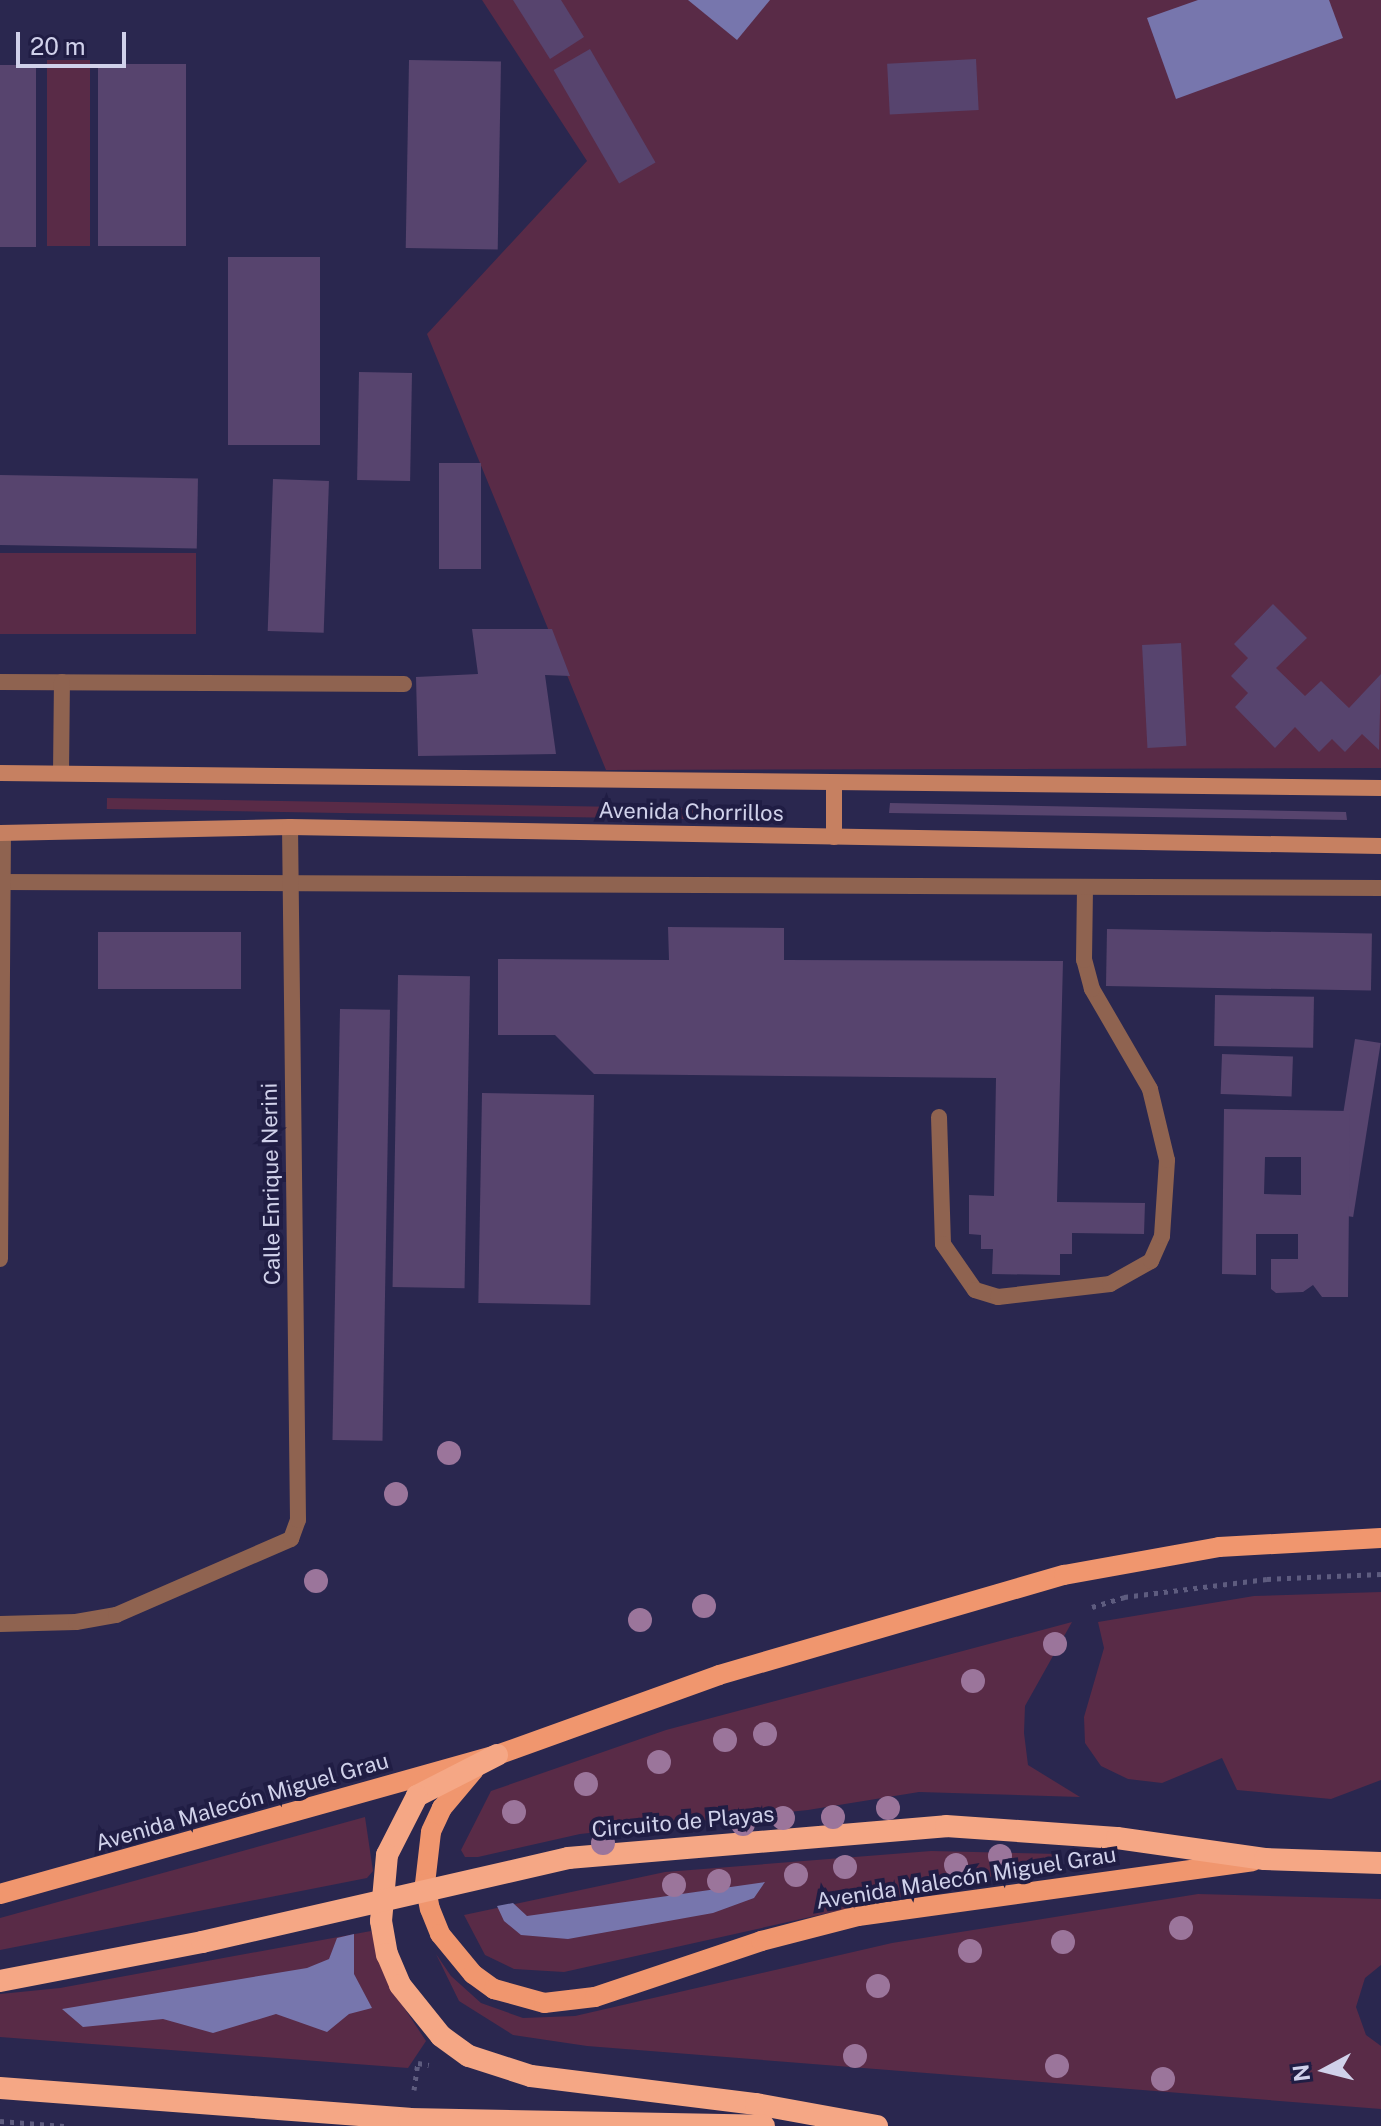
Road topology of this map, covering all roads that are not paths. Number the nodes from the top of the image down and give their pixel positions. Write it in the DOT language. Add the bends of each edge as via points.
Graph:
graph roads {
  1 [pos="0,682"];
  2 [pos="62,682"];
  3 [pos="404,684"];
  4 [pos="0,773"];
  5 [pos="61,773"];
  6 [pos="834,783"];
  7 [pos="1381,788"];
  8 [pos="290,827"];
  9 [pos="1,833"];
  10 [pos="834,837"];
  11 [pos="1381,846"];
  12 [pos="1,882"];
  13 [pos="291,882"];
  14 [pos="1085,888"];
  15 [pos="1381,888"];
  16 [pos="939,1117"];
  17 [pos="0,1164"];
  18 [pos="0,1259"];
  19 [pos="1381,1538"];
  20 [pos="0,1624"];
  21 [pos="497,1755"];
  22 [pos="1265,1859"];
  23 [pos="1381,1863"];
  24 [pos="0,1894"];
  25 [pos="0,1981"];
  26 [pos="0,2088"];
  27 [pos="764,2126"];
  28 [pos="877,2126"];
  1 -- 2 [label="street"];
  2 -- 3 [label="street"];
  2 -- 5 [label="street"];
  4 -- 5 [label="main road, Avenida Chorrillos"];
  5 -- 6 [label="main road, Avenida Chorrillos"];
  6 -- 7 [label="main road, Avenida Chorrillos"];
  6 -- 10 [label="main road"];
  8 -- 9 [label="main road, Avenida Chorrillos"];
  8 -- 10 [label="main road, Avenida Chorrillos"];
  8 -- 13 [label="street, Calle Enrique Nerini"];
  9 -- 12 [label="street"];
  10 -- 11 [label="main road, Avenida Chorrillos"];
  12 -- 13 [label="street"];
  12 -- 17 [label="street"];
  13 -- 14 [label="street"];
  13 -- 20 [label="street, Calle Enrique Nerini" via="298,1520 291,1539 116,1615"];
  14 -- 15 [label="street"];
  14 -- 16 [label="street" via="1084,960 1092,989 1150,1089 1167,1160 1162,1236 1151,1261 1110,1284 998,1297 975,1290 943,1244"];
  17 -- 18 [label="street"];
  19 -- 21 [label="main road, Avenida Malecón Miguel Grau" via="1219,1547 1064,1575 719,1675"];
  21 -- 22 [label="main road, Avenida Malecón Miguel Grau" via="475,1769 442,1808 431,1832 425,1884 440,1934 473,1974 494,1989 544,2003 595,1997 761,1941 858,1916"];
  21 -- 24 [label="main road, Avenida Malecón Miguel Grau"];
  21 -- 28 [label="highway" via="417,1796 387,1855 381,1921 387,1954 400,1985 441,2036 469,2056 531,2076 756,2104"];
  22 -- 23 [label="highway, Circuito de Playas"];
  22 -- 25 [label="highway, Circuito de Playas, bridge" via="1117,1838 946,1826 568,1858 202,1942"];
  26 -- 27 [label="highway" via="409,2119"];
}
